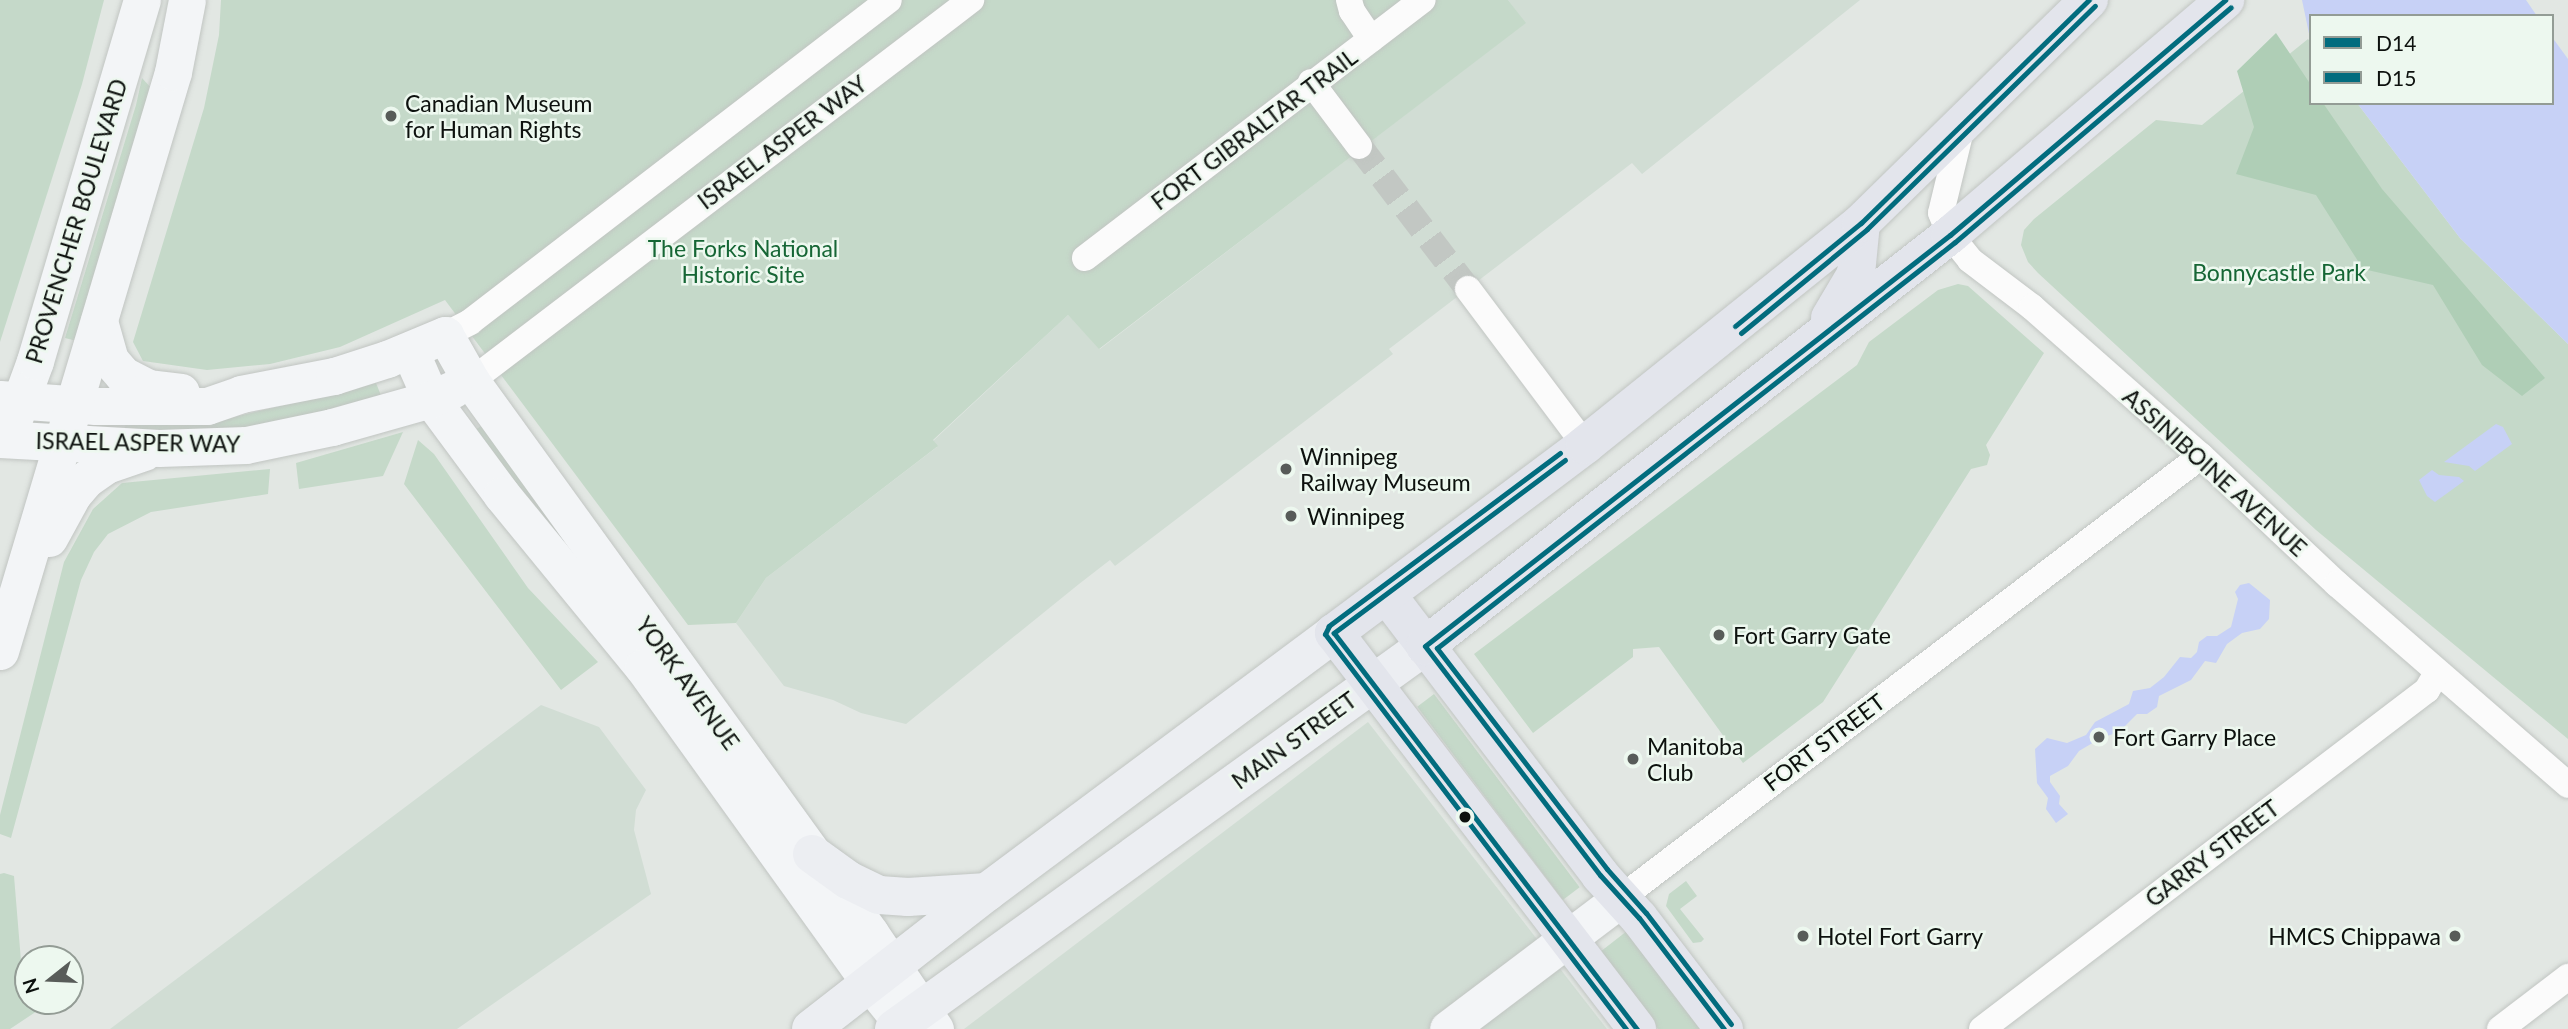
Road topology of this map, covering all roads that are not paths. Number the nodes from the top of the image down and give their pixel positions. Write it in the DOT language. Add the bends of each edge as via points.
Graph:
graph roads {
  1 [pos="142,0"];
  2 [pos="187,0"];
  3 [pos="889,0"];
  4 [pos="971,0"];
  5 [pos="1349,0"];
  6 [pos="1423,0"];
  7 [pos="2089,0"];
  8 [pos="2216,8"];
  9 [pos="1371,39"];
  10 [pos="1311,82"];
  11 [pos="1962,124"];
  12 [pos="1359,146"];
  13 [pos="1861,223"];
  14 [pos="1950,234"];
  15 [pos="1085,258"];
  16 [pos="1468,289"];
  17 [pos="99,321"];
  18 [pos="445,335"];
  19 [pos="1818,337"];
  20 [pos="410,351"];
  21 [pos="471,381"];
  22 [pos="241,394"];
  23 [pos="431,399"];
  24 [pos="10,400"];
  25 [pos="74,404"];
  26 [pos="62,443"];
  27 [pos="1585,445"];
  28 [pos="2,446"];
  29 [pos="159,447"];
  30 [pos="2201,457"];
  31 [pos="1387,595"];
  32 [pos="1334,632"];
  33 [pos="1425,646"];
  34 [pos="0,651"];
  35 [pos="2437,673"];
  36 [pos="1373,684"];
  37 [pos="2568,785"];
  38 [pos="812,854"];
  39 [pos="987,892"];
  40 [pos="1621,898"];
  41 [pos="1568,937"];
  42 [pos="881,975"];
  43 [pos="2568,977"];
  44 [pos="913,1023"];
  45 [pos="811,1029"];
  46 [pos="1448,1029"];
  47 [pos="1637,1029"];
  48 [pos="1724,1029"];
  49 [pos="1982,1029"];
  50 [pos="2500,1029"];
  1 -- 24 [label="main road, PROVENCHER BOULEVARD"];
  2 -- 17 [label="main road" via="173,72"];
  3 -- 18 [label="street, ISRAEL ASPER WAY" via="470,322"];
  4 -- 21 [label="street, ISRAEL ASPER WAY"];
  5 -- 9 [label="street"];
  6 -- 9 [label="street, FORT GIBRALTAR TRAIL"];
  7 -- 11 [label="highway"];
  8 -- 14 [label="highway, MAIN STREET"];
  9 -- 10 [label="street, FORT GIBRALTAR TRAIL"];
  10 -- 12 [label="street"];
  10 -- 15 [label="street, FORT GIBRALTAR TRAIL"];
  11 -- 13 [label="highway"];
  11 -- 14 [label="street, ASSINIBOINE AVENUE" via="1941,213"];
  13 -- 19 [label="highway" via="1856,274"];
  13 -- 27 [label="highway"];
  14 -- 19 [label="highway, MAIN STREET"];
  14 -- 30 [label="street, ASSINIBOINE AVENUE" via="1970,260 2032,307"];
  16 -- 27 [label="street"];
  17 -- 22 [label="main road" via="110,360 134,382 188,393"];
  17 -- 25 [label="main road"];
  18 -- 20 [label="main road, ISRAEL ASPER WAY"];
  18 -- 21 [label="main road, YORK AVENUE"];
  19 -- 33 [label="highway, MAIN STREET"];
  20 -- 22 [label="main road, ISRAEL ASPER WAY" via="302,384"];
  20 -- 23 [label="main road, YORK AVENUE"];
  21 -- 23 [label="main road, ISRAEL ASPER WAY"];
  21 -- 38 [label="main road, YORK AVENUE"];
  22 -- 25 [label="main road, ISRAEL ASPER WAY" via="207,406 180,408"];
  23 -- 29 [label="main road, ISRAEL ASPER WAY" via="246,445"];
  23 -- 42 [label="main road, YORK AVENUE"];
  24 -- 25 [label="main road, ISRAEL ASPER WAY"];
  24 -- 28 [label="main road, PROVENCHER BOULEVARD"];
  25 -- 26 [label="main road"];
  26 -- 28 [label="main road, ISRAEL ASPER WAY"];
  26 -- 29 [label="main road, ISRAEL ASPER WAY"];
  26 -- 34 [label="main road"];
  27 -- 31 [label="highway"];
  29 -- 34 [label="main road" via="106,465 73,494"];
  30 -- 35 [label="street, ASSINIBOINE AVENUE"];
  30 -- 40 [label="street, FORT STREET"];
  31 -- 32 [label="highway"];
  31 -- 33 [label="highway"];
  32 -- 36 [label="highway"];
  32 -- 39 [label="main road"];
  33 -- 36 [label="main road, MAIN STREET"];
  33 -- 40 [label="highway"];
  35 -- 37 [label="street, ASSINIBOINE AVENUE"];
  35 -- 49 [label="street, GARRY STREET" via="2427,690"];
  36 -- 41 [label="highway"];
  36 -- 44 [label="main road, MAIN STREET"];
  38 -- 39 [label="main road" via="879,895"];
  38 -- 42 [label="main road, YORK AVENUE"];
  39 -- 42 [label="main road"];
  40 -- 41 [label="main road, FORT STREET"];
  40 -- 48 [label="highway"];
  41 -- 46 [label="main road, FORT STREET"];
  41 -- 47 [label="highway"];
  42 -- 44 [label="main road, YORK AVENUE"];
  42 -- 45 [label="main road"];
  43 -- 50 [label="street"];
}
